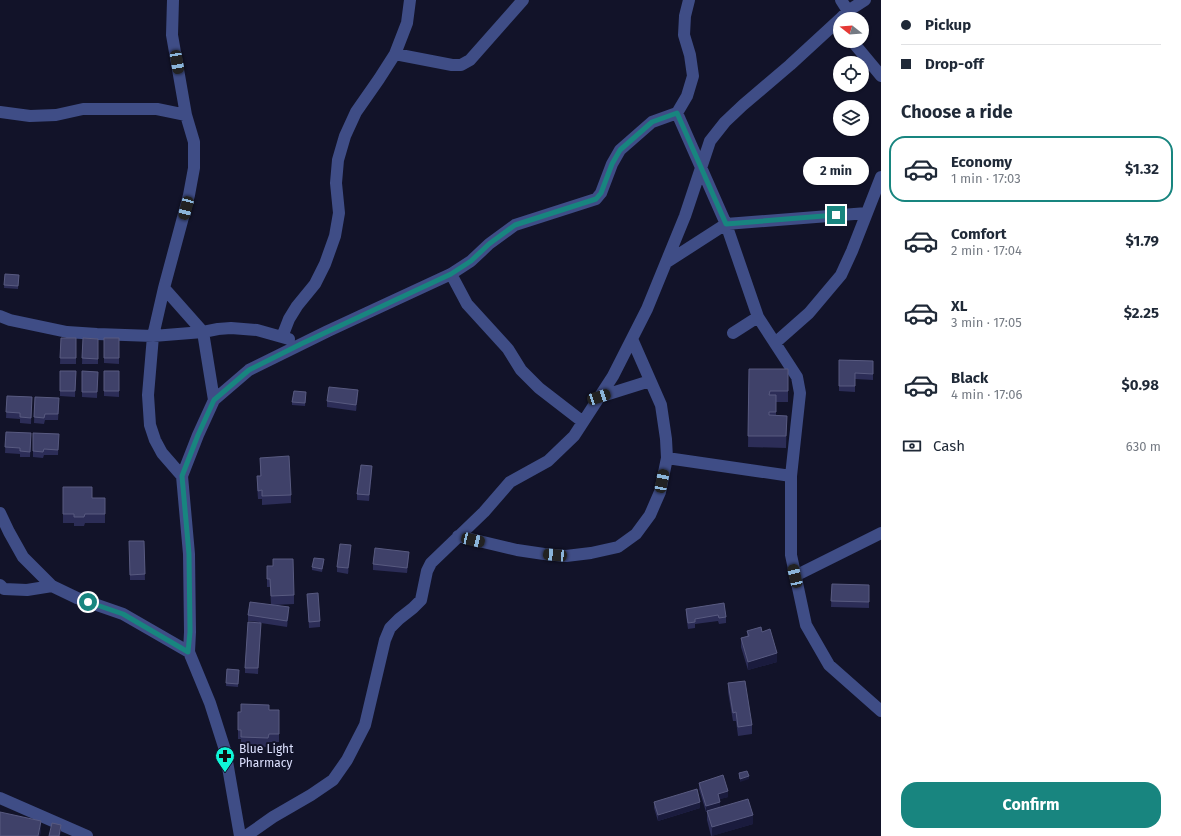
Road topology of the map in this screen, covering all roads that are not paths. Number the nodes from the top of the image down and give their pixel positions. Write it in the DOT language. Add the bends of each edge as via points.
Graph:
graph roads {
  1 [pos="173,0"];
  2 [pos="410,0"];
  3 [pos="523,0"];
  4 [pos="689,0"];
  5 [pos="841,0"];
  6 [pos="865,0"];
  7 [pos="841,12"];
  8 [pos="851,12"];
  9 [pos="833,27"];
  10 [pos="858,48"];
  11 [pos="394,54"];
  12 [pos="881,76"];
  13 [pos="0,112"];
  14 [pos="677,113"];
  15 [pos="186,115"];
  16 [pos="701,168"];
  17 [pos="881,178"];
  18 [pos="867,213"];
  19 [pos="726,224"];
  20 [pos="667,262"];
  21 [pos="451,274"];
  22 [pos="164,288"];
  23 [pos="0,316"];
  24 [pos="758,317"];
  25 [pos="203,332"];
  26 [pos="733,334"];
  27 [pos="154,336"];
  28 [pos="282,337"];
  29 [pos="632,339"];
  30 [pos="775,343"];
  31 [pos="301,344"];
  32 [pos="650,382"];
  33 [pos="599,397"];
  34 [pos="214,400"];
  35 [pos="584,422"];
  36 [pos="667,458"];
  37 [pos="182,476"];
  38 [pos="791,476"];
  39 [pos="0,513"];
  40 [pos="881,533"];
  41 [pos="458,536"];
  42 [pos="795,576"];
  43 [pos="0,585"];
  44 [pos="52,586"];
  45 [pos="188,652"];
  46 [pos="881,711"];
  47 [pos="0,798"];
  48 [pos="87,836"];
  49 [pos="240,836"];
  50 [pos="246,836"];
  1 -- 15 [label="street" via="172,35"];
  2 -- 11 [label="street" via="407,23"];
  3 -- 11 [label="street" via="470,60 461,65"];
  4 -- 14 [label="street" via="684,35 693,76 687,96"];
  5 -- 7 [label="street"];
  6 -- 8 [label="street"];
  9 -- 16 [label="street" via="725,122 710,142"];
  10 -- 12 [label="street"];
  11 -- 28 [label="street" via="356,112 345,136 338,160 336,183 339,213 336,236 315,284 297,306"];
  13 -- 15 [label="street" via="30,116 56,115 83,109 157,109"];
  14 -- 16 [label="street"];
  14 -- 21 [label="street" via="652,122 620,150 596,199 515,225"];
  15 -- 22 [label="street" via="194,142 194,168"];
  16 -- 19 [label="street"];
  16 -- 20 [label="street"];
  17 -- 18 [label="street"];
  18 -- 19 [label="street"];
  18 -- 30 [label="street" via="841,275 809,313"];
  19 -- 20 [label="street"];
  19 -- 24 [label="street"];
  20 -- 29 [label="street" via="648,309"];
  21 -- 31 [label="street"];
  21 -- 35 [label="street" via="467,304 508,349 521,370 539,388"];
  22 -- 25 [label="street"];
  22 -- 27 [label="street"];
  23 -- 27 [label="street" via="67,332"];
  24 -- 26 [label="street"];
  24 -- 30 [label="street"];
  25 -- 27 [label="street"];
  25 -- 28 [label="street" via="231,328 257,330"];
  25 -- 34 [label="street"];
  27 -- 37 [label="street" via="148,395 150,425 162,453"];
  28 -- 31 [label="street"];
  29 -- 32 [label="street"];
  29 -- 33 [label="street"];
  30 -- 38 [label="street" via="797,377 800,393"];
  31 -- 34 [label="street" via="249,370"];
  32 -- 33 [label="street"];
  32 -- 36 [label="street" via="661,405"];
  33 -- 35 [label="street"];
  34 -- 37 [label="street"];
  35 -- 41 [label="street" via="574,436 548,460 510,482 484,512"];
  36 -- 38 [label="street"];
  36 -- 41 [label="street" via="660,492 650,515 636,534 618,547 566,556 517,550"];
  37 -- 45 [label="street" via="189,554"];
  38 -- 42 [label="street" via="791,555"];
  39 -- 44 [label="street" via="24,557"];
  40 -- 42 [label="street"];
  41 -- 50 [label="street" via="431,563 421,600 390,628 365,725 348,760 333,780"];
  42 -- 46 [label="street" via="806,625 829,665"];
  43 -- 44 [label="street" via="4,589 27,590"];
  44 -- 45 [label="street" via="123,614"];
  45 -- 49 [label="street" via="210,703 225,750"];
  47 -- 48 [label="street"];
}
